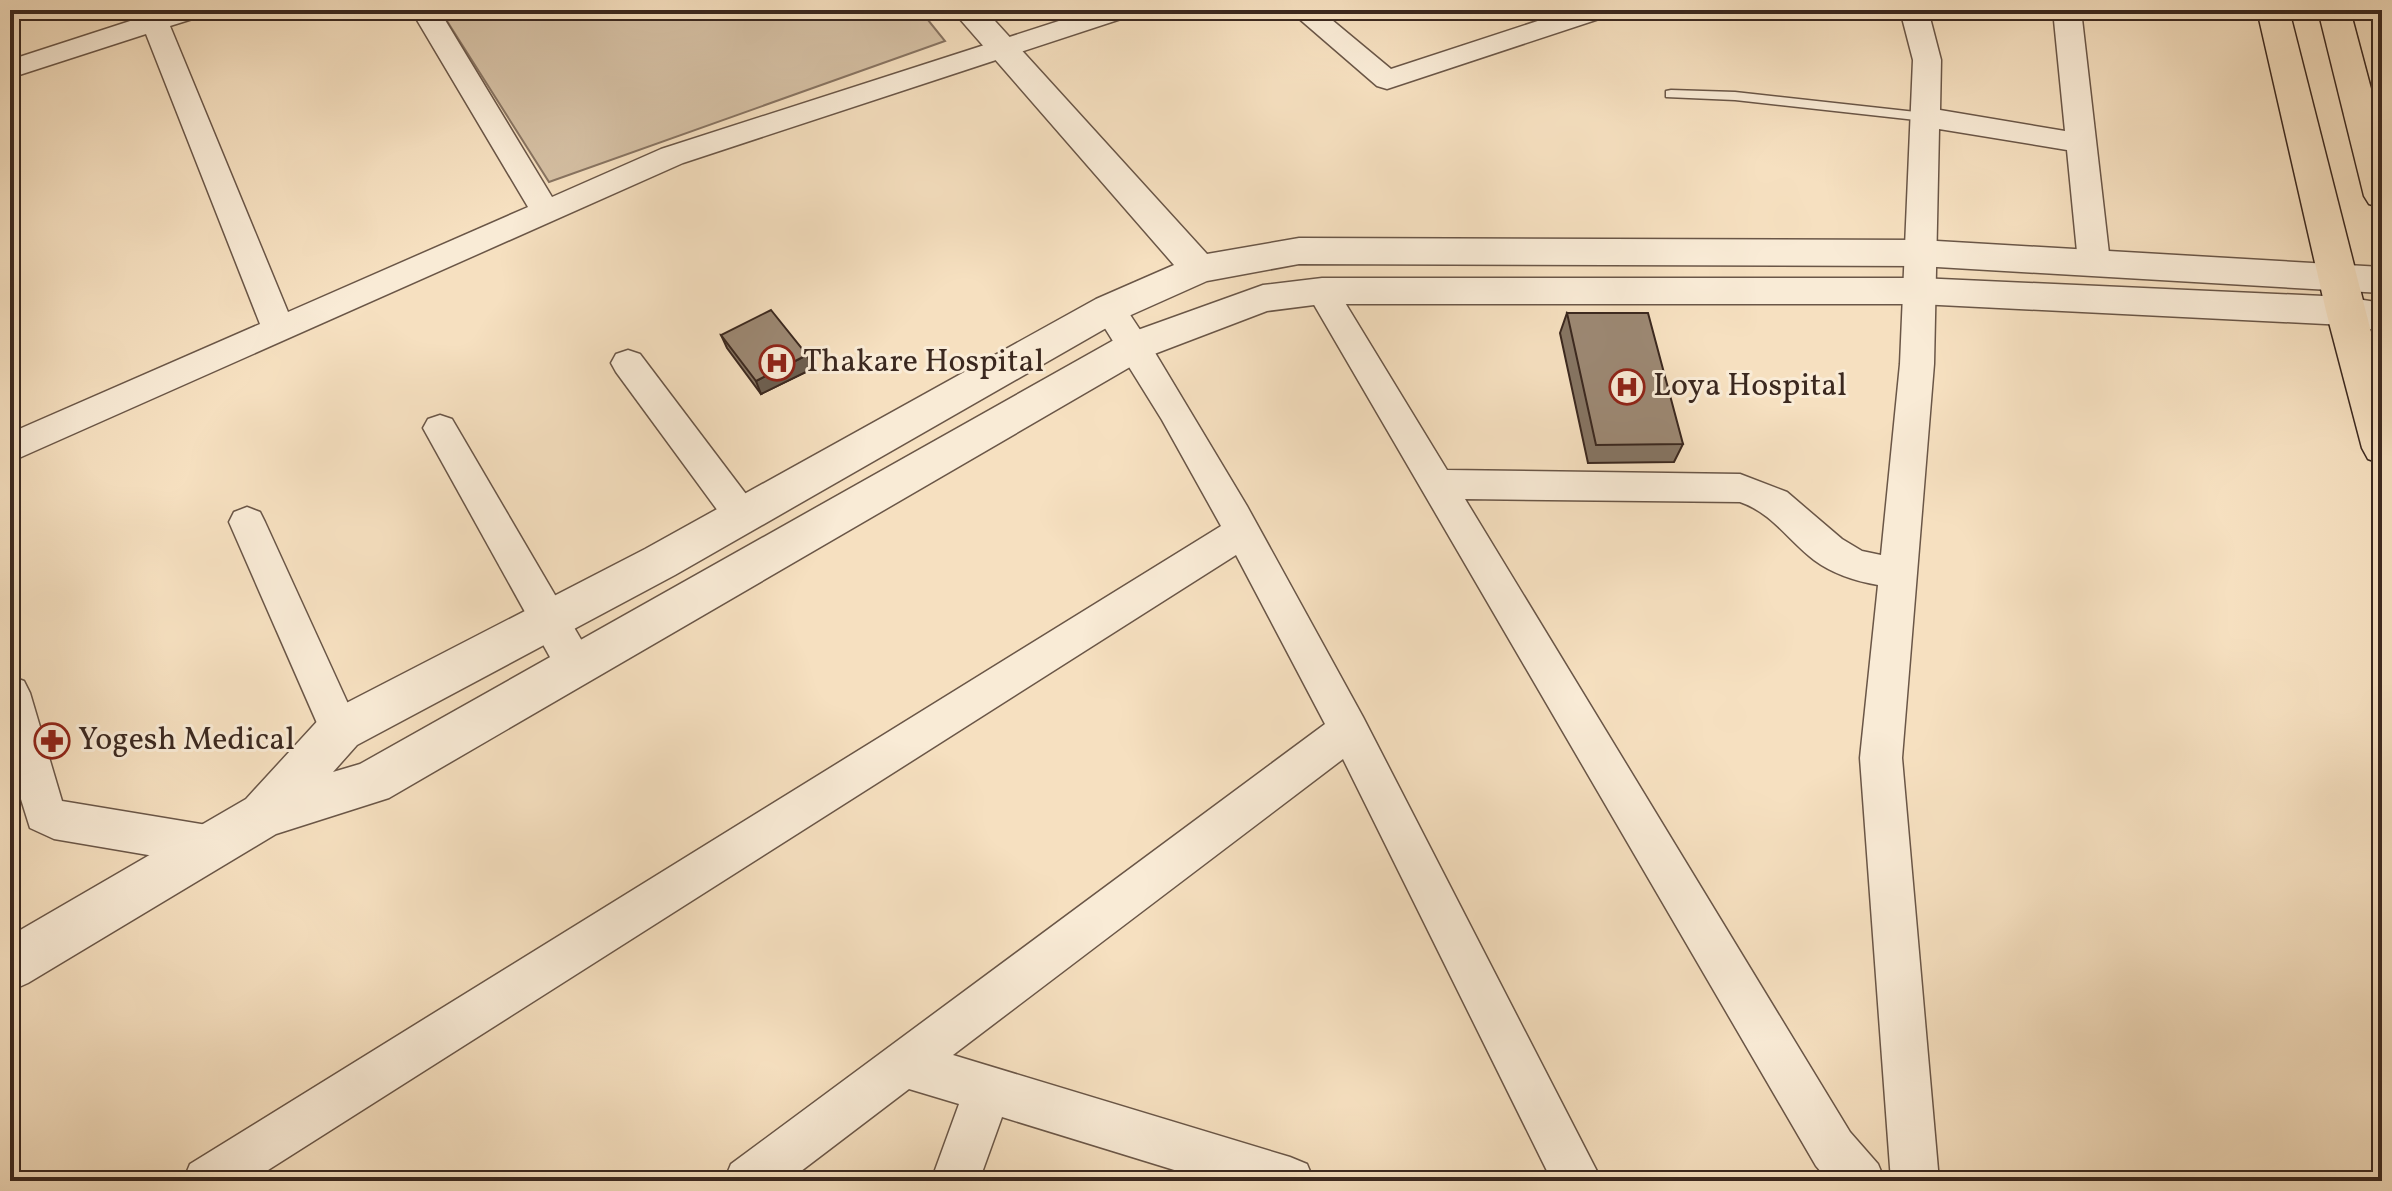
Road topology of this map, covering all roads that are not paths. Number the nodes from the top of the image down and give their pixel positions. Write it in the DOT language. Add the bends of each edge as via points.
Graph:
graph roads {
  1 [pos="192,10"];
  2 [pos="425,10"];
  3 [pos="968,10"];
  4 [pos="1120,10"];
  5 [pos="1303,10"];
  6 [pos="1598,10"];
  7 [pos="1914,10"];
  8 [pos="2067,10"];
  9 [pos="2273,10"];
  10 [pos="2334,10"];
  11 [pos="155,22"];
  12 [pos="1003,48"];
  13 [pos="10,69"];
  14 [pos="1671,94"];
  15 [pos="1925,117"];
  16 [pos="2081,143"];
  17 [pos="2382,196"];
  18 [pos="546,212"];
  19 [pos="2094,262"];
  20 [pos="1199,269"];
  21 [pos="1919,272"];
  22 [pos="2382,280"];
  23 [pos="1322,291"];
  24 [pos="2355,302"];
  25 [pos="1109,309"];
  26 [pos="279,329"];
  27 [pos="1135,346"];
  28 [pos="628,363"];
  29 [pos="440,428"];
  30 [pos="10,448"];
  31 [pos="2382,448"];
  32 [pos="1435,484"];
  33 [pos="742,516"];
  34 [pos="247,522"];
  35 [pos="1242,532"];
  36 [pos="1898,573"];
  37 [pos="549,620"];
  38 [pos="575,665"];
  39 [pos="10,693"];
  40 [pos="340,730"];
  41 [pos="1349,730"];
  42 [pos="263,815"];
  43 [pos="213,846"];
  44 [pos="10,965"];
  45 [pos="905,1064"];
  46 [pos="989,1088"];
  47 [pos="207,1181"];
  48 [pos="748,1181"];
  49 [pos="955,1181"];
  50 [pos="1290,1181"];
  51 [pos="1578,1181"];
  52 [pos="1861,1181"];
  53 [pos="1915,1181"];
  1 -- 11 [label="street"];
  2 -- 18 [label="street"];
  3 -- 12 [label="street"];
  4 -- 12 [label="street"];
  5 -- 6 [label="street" via="1387,80"];
  7 -- 15 [label="street" via="1927,60"];
  8 -- 16 [label="street"];
  9 -- 24 [label="main road"];
  10 -- 17 [label="main road"];
  11 -- 13 [label="street"];
  11 -- 26 [label="street"];
  12 -- 18 [label="street" via="672,156"];
  12 -- 20 [label="street"];
  14 -- 15 [label="lane"];
  15 -- 16 [label="street"];
  15 -- 21 [label="street"];
  16 -- 19 [label="street"];
  18 -- 26 [label="street"];
  19 -- 21 [label="street"];
  19 -- 24 [label="street"];
  20 -- 21 [label="street" via="1299,251"];
  20 -- 25 [label="street"];
  21 -- 23 [label="street"];
  21 -- 24 [label="street"];
  21 -- 36 [label="street" via="1917,364"];
  22 -- 24 [label="street"];
  23 -- 27 [label="street" via="1263,298"];
  23 -- 32 [label="street"];
  24 -- 31 [label="main road"];
  25 -- 27 [label="street"];
  25 -- 33 [label="street"];
  26 -- 30 [label="street"];
  27 -- 35 [label="street"];
  27 -- 38 [label="street"];
  28 -- 33 [label="street"];
  29 -- 37 [label="street"];
  32 -- 36 [label="street" via="1740,488 1787,508 1841,558"];
  32 -- 52 [label="street" via="1833,1149"];
  33 -- 37 [label="street"];
  34 -- 40 [label="street"];
  35 -- 41 [label="street"];
  35 -- 47 [label="street"];
  36 -- 53 [label="street" via="1881,758"];
  37 -- 38 [label="street"];
  37 -- 40 [label="street"];
  38 -- 42 [label="street" via="372,782"];
  39 -- 43 [label="street" via="45,814"];
  40 -- 42 [label="street"];
  41 -- 45 [label="street"];
  41 -- 51 [label="street"];
  42 -- 43 [label="street"];
  43 -- 44 [label="street"];
  45 -- 46 [label="street"];
  45 -- 48 [label="street"];
  46 -- 49 [label="street"];
  46 -- 50 [label="street"];
}
